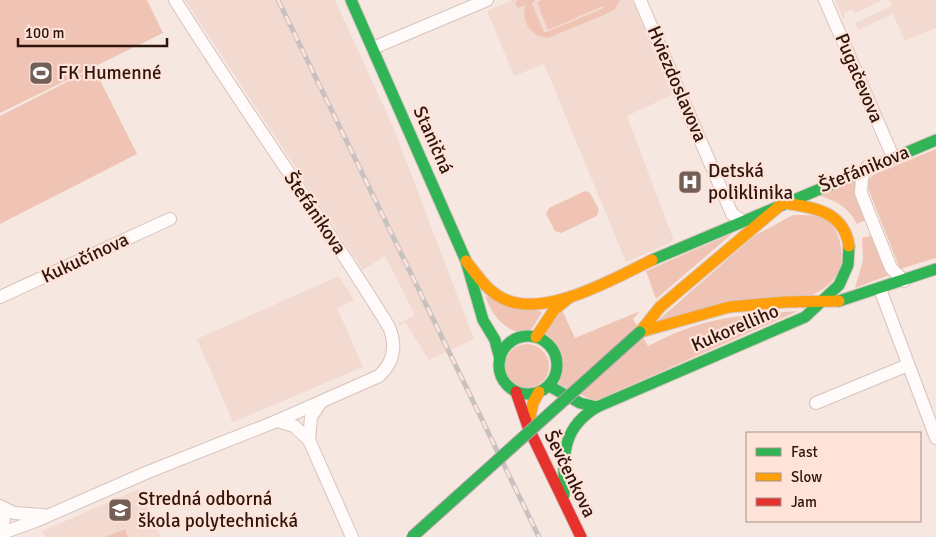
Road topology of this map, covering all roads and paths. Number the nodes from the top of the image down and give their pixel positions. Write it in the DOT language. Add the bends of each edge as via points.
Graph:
graph roads {
  1 [pos="175,0"];
  2 [pos="351,0"];
  3 [pos="487,0"];
  4 [pos="640,0"];
  5 [pos="825,0"];
  6 [pos="373,48"];
  7 [pos="936,140"];
  8 [pos="893,157"];
  9 [pos="867,168"];
  10 [pos="782,203"];
  11 [pos="170,219"];
  12 [pos="741,220"];
  13 [pos="466,260"];
  14 [pos="936,269"];
  15 [pos="904,281"];
  16 [pos="880,289"];
  17 [pos="573,295"];
  18 [pos="0,297"];
  19 [pos="476,297"];
  20 [pos="825,302"];
  21 [pos="640,332"];
  22 [pos="508,333"];
  23 [pos="536,337"];
  24 [pos="500,359"];
  25 [pos="908,365"];
  26 [pos="544,389"];
  27 [pos="516,392"];
  28 [pos="321,402"];
  29 [pos="816,403"];
  30 [pos="597,407"];
  31 [pos="277,421"];
  32 [pos="528,427"];
  33 [pos="936,438"];
  34 [pos="309,440"];
  35 [pos="564,501"];
  36 [pos="0,507"];
  37 [pos="50,514"];
  38 [pos="0,533"];
  39 [pos="352,537"];
  40 [pos="412,537"];
  41 [pos="581,537"];
  1 -- 28 [label="street, Štefánikova" via="232,91 350,264 393,336 393,354 379,376"];
  2 -- 6 [label="main road, Staničná"];
  3 -- 6 [label="street"];
  4 -- 12 [label="street, Hviezdoslavova" via="732,214"];
  5 -- 8 [label="street, Pugačevova"];
  6 -- 13 [label="main road, Staničná"];
  7 -- 8 [label="main road, Štefánikova"];
  8 -- 9 [label="main road, Štefánikova"];
  9 -- 10 [label="main road, Štefánikova"];
  9 -- 15 [label="street" via="862,177 861,193 891,268"];
  10 -- 12 [label="main road, Štefánikova"];
  10 -- 20 [label="main road, Kukorelliho" via="822,211 840,223 846,233 849,244 847,268 843,281"];
  10 -- 21 [label="main road" via="660,307"];
  11 -- 18 [label="street, Kukučínova"];
  12 -- 17 [label="main road, Štefánikova"];
  13 -- 17 [label="main road" via="496,296 511,303 532,304"];
  13 -- 19 [label="main road, Staničná"];
  14 -- 15 [label="main road"];
  15 -- 16 [label="main road"];
  16 -- 20 [label="main road" via="844,301"];
  16 -- 25 [label="street"];
  17 -- 23 [label="main road" via="554,310"];
  19 -- 22 [label="main road"];
  19 -- 24 [label="main road, Staničná"];
  20 -- 21 [label="main road" via="729,307"];
  20 -- 30 [label="main road, Kukorelliho" via="805,317"];
  21 -- 40 [label="main road, bridge"];
  22 -- 23 [label="main road"];
  22 -- 24 [label="main road"];
  23 -- 26 [label="main road" via="550,346 556,358 556,375"];
  24 -- 27 [label="main road" via="501,376"];
  25 -- 29 [label="street"];
  25 -- 33 [label="street"];
  26 -- 27 [label="main road" via="528,395"];
  26 -- 30 [label="main road" via="580,404"];
  26 -- 32 [label="main road" via="533,403"];
  27 -- 32 [label="main road, Ševčenkova"];
  28 -- 31 [label="street, Štefánikova"];
  28 -- 34 [label="street" via="312,417"];
  30 -- 35 [label="main road, Kukorelliho" via="580,418 571,434 564,455"];
  31 -- 34 [label="street" via="294,426"];
  31 -- 37 [label="street, Štefánikova"];
  32 -- 35 [label="main road, Ševčenkova"];
  34 -- 39 [label="street"];
  35 -- 41 [label="main road, Ševčenkova"];
  36 -- 37 [label="street, Štefánikova" via="31,516"];
  36 -- 38 [label="street" via="4,519"];
  37 -- 38 [label="street, Štefánikova"];
}
